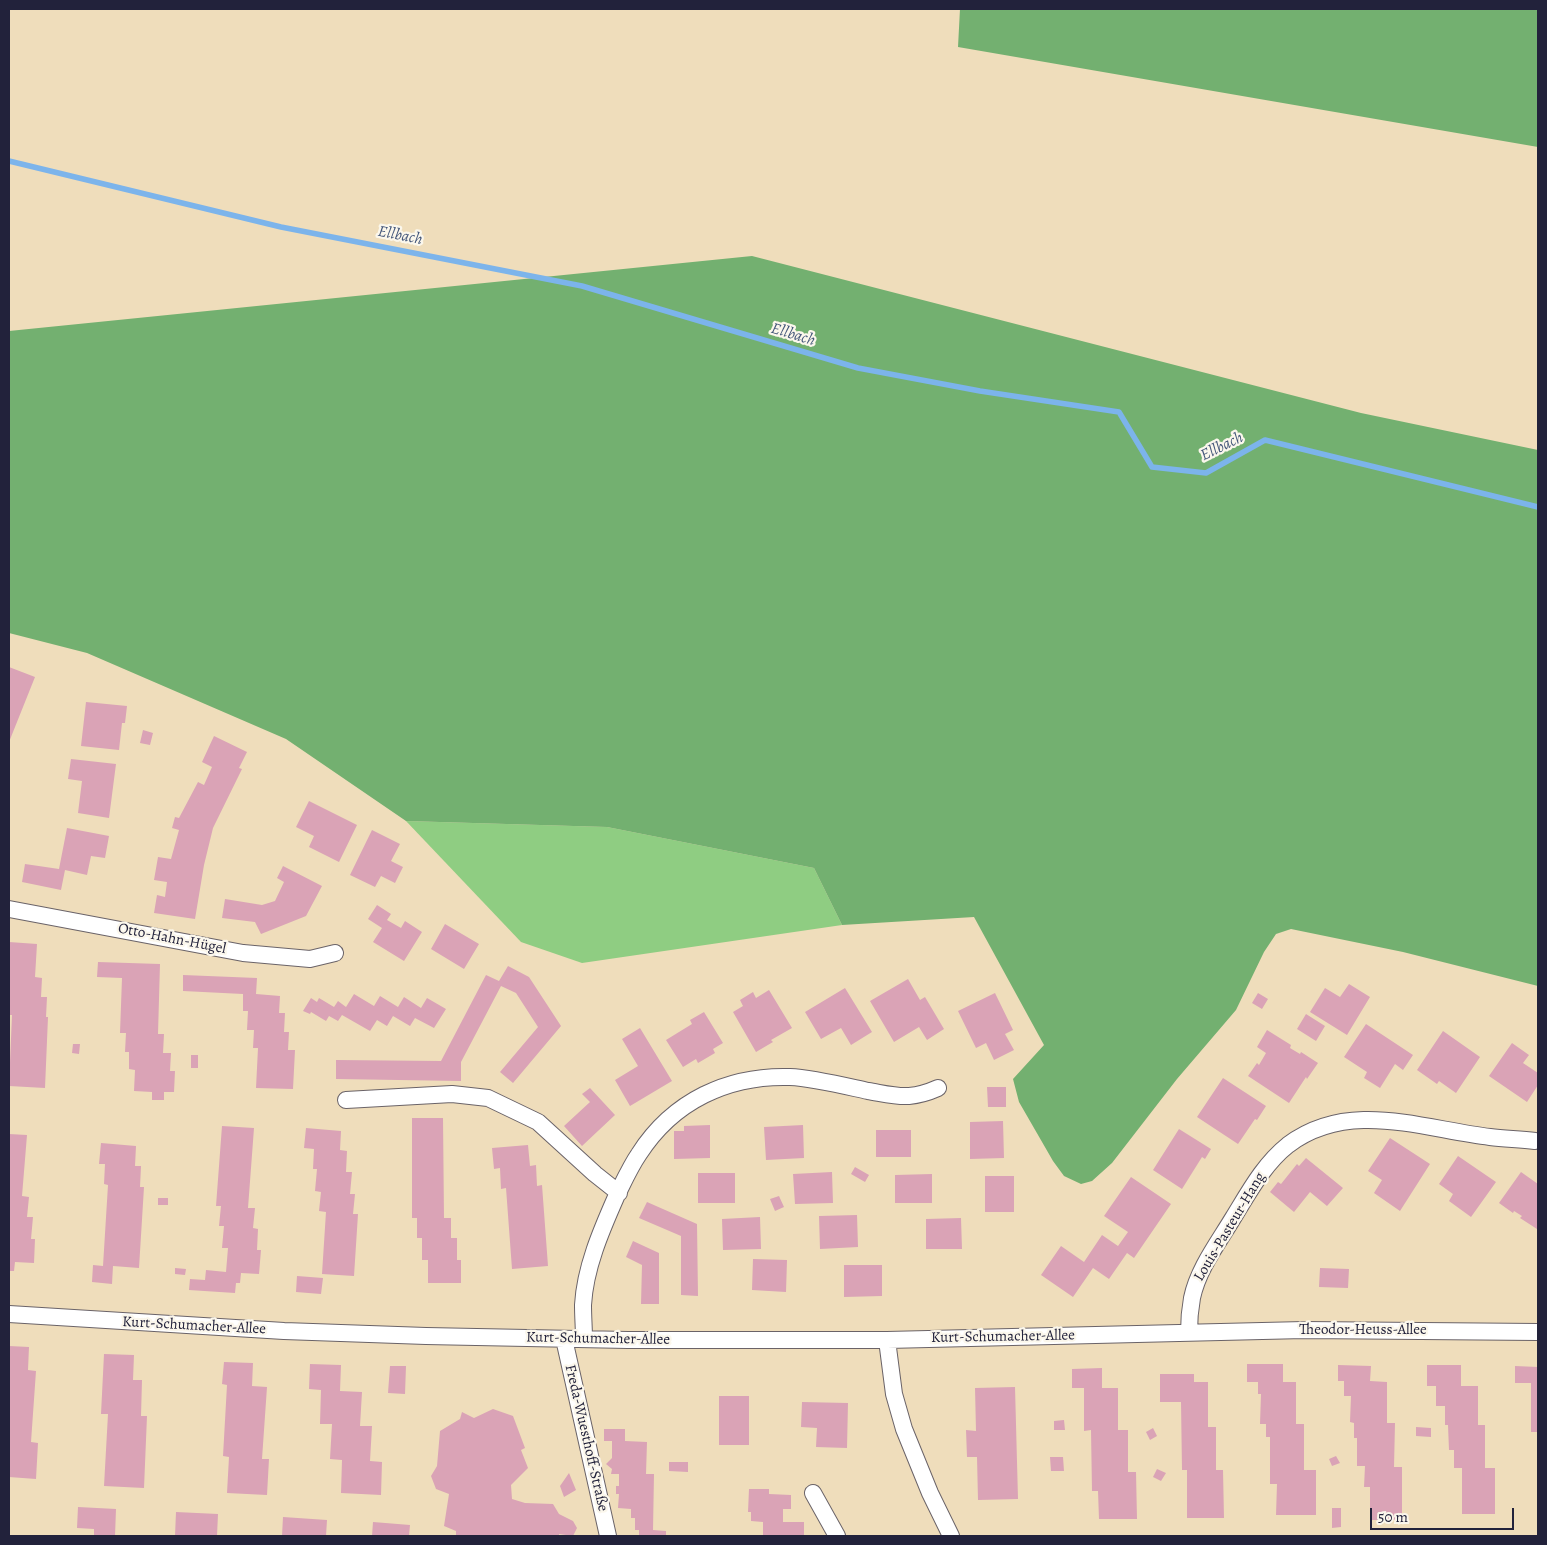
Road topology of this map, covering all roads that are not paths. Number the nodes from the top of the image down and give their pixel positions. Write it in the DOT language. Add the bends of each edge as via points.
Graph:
graph roads {
  1 [pos="9,909"];
  2 [pos="335,953"];
  3 [pos="938,1088"];
  4 [pos="346,1100"];
  5 [pos="1535,1142"];
  6 [pos="619,1192"];
  7 [pos="9,1314"];
  8 [pos="1188,1332"];
  9 [pos="1538,1332"];
  10 [pos="564,1339"];
  11 [pos="584,1339"];
  12 [pos="886,1340"];
  13 [pos="813,1493"];
  14 [pos="608,1536"];
  15 [pos="837,1536"];
  16 [pos="951,1536"];
  1 -- 2 [label="street, Otto-Hahn-Hügel" via="243,953 310,959"];
  3 -- 6 [label="street" via="908,1096 792,1077 752,1079 728,1085 704,1094 675,1112 639,1154"];
  4 -- 6 [label="street" via="452,1094 488,1098 538,1122"];
  5 -- 8 [label="street, Louis-Pasteur-Hang" via="1370,1119 1341,1122 1312,1131 1288,1146 1254,1184 1202,1269 1192,1299"];
  6 -- 11 [label="street" via="605,1223 587,1280 583,1305"];
  7 -- 10 [label="street, Kurt-Schumacher-Allee" via="284,1331"];
  8 -- 9 [label="street, Theodor-Heuss-Allee"];
  8 -- 12 [label="street, Kurt-Schumacher-Allee"];
  10 -- 11 [label="street, Kurt-Schumacher-Allee"];
  10 -- 14 [label="street, Freda-Wuesthoff-Straße"];
  11 -- 12 [label="street, Kurt-Schumacher-Allee"];
  12 -- 16 [label="street" via="894,1394 904,1429"];
  13 -- 15 [label="street"];
}
